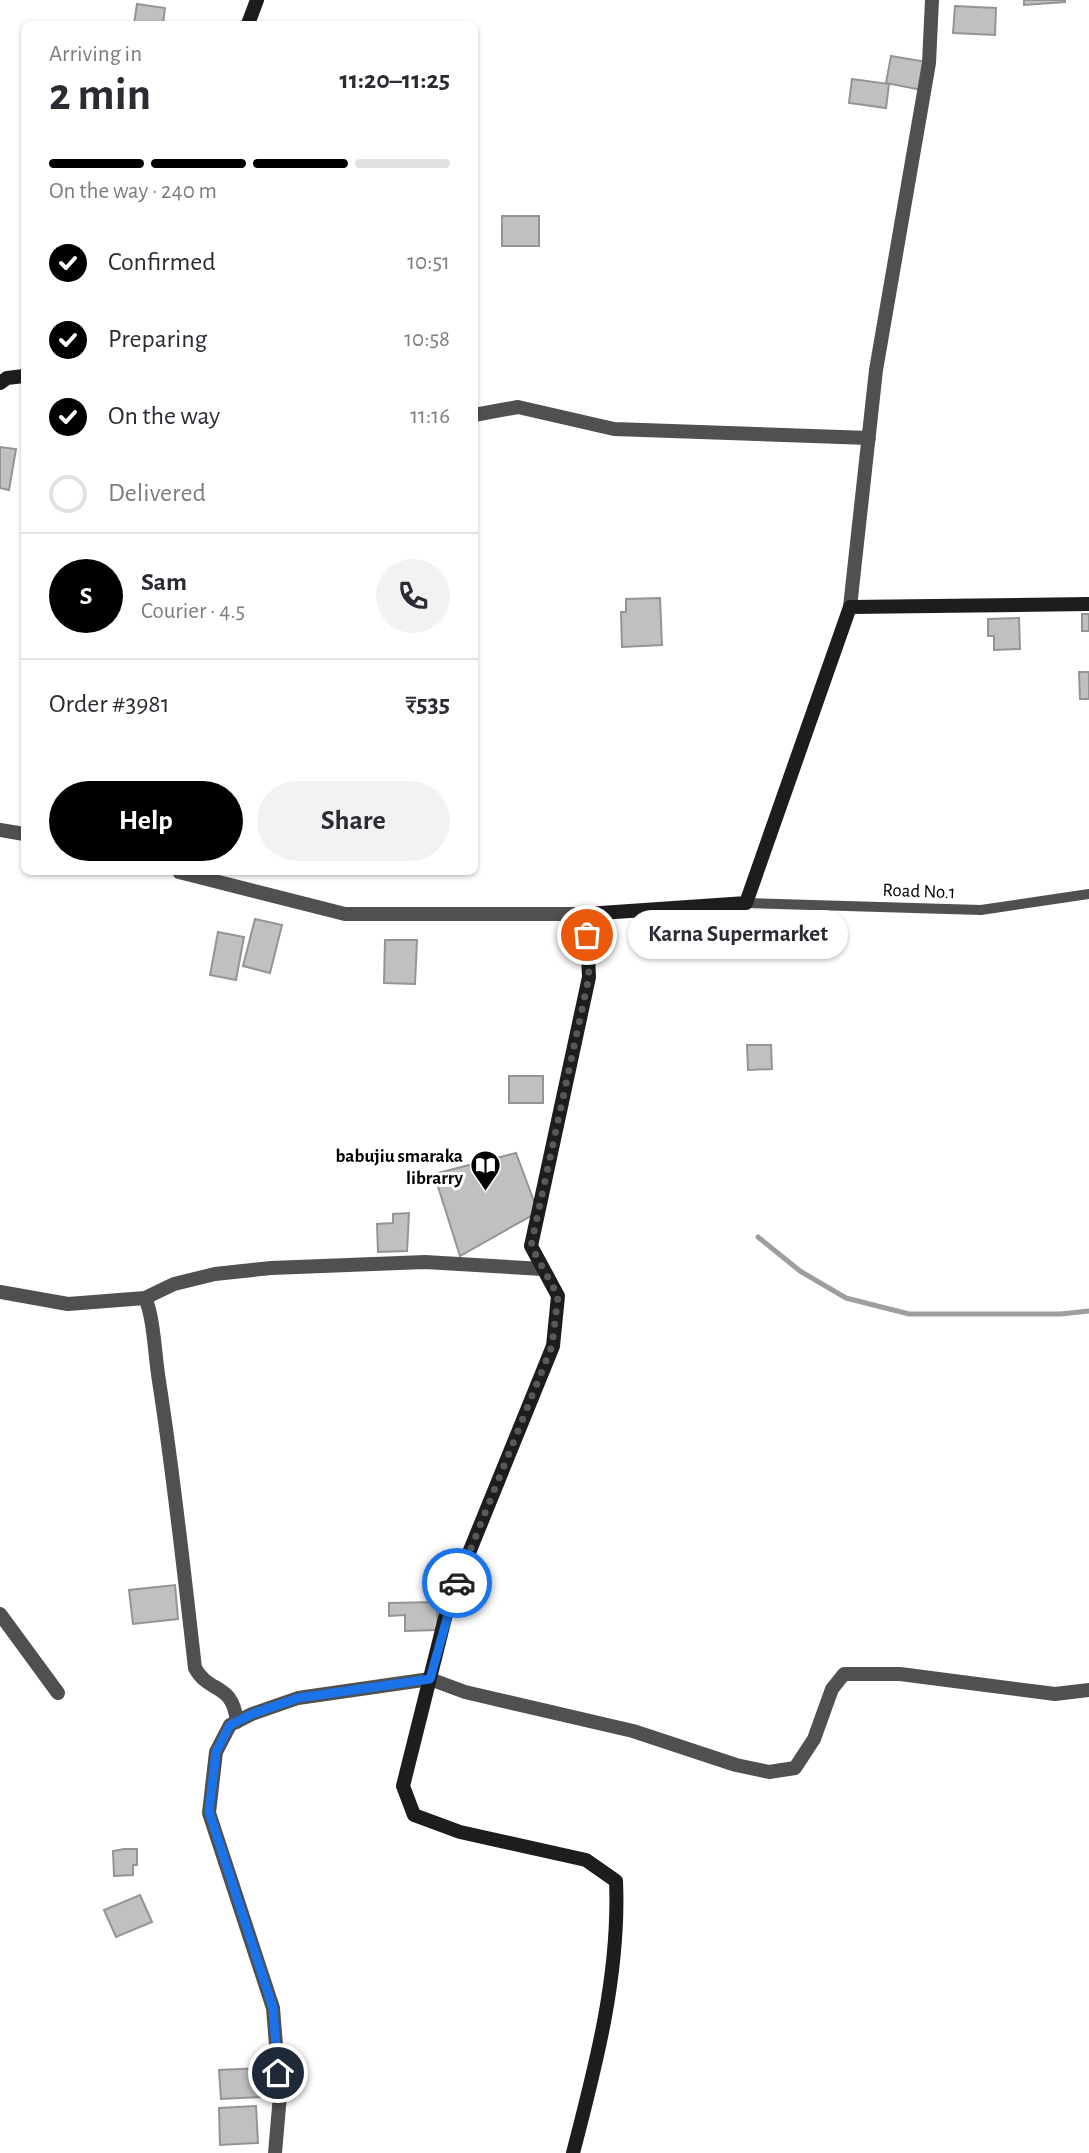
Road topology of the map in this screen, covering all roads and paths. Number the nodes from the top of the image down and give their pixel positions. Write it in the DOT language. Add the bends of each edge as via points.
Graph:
graph roads {
  1 [pos="257,0"];
  2 [pos="932,0"];
  3 [pos="249,21"];
  4 [pos="21,376"];
  5 [pos="0,383"];
  6 [pos="478,414"];
  7 [pos="869,438"];
  8 [pos="1089,604"];
  9 [pos="850,607"];
  10 [pos="0,830"];
  11 [pos="21,834"];
  12 [pos="190,875"];
  13 [pos="1089,894"];
  14 [pos="746,903"];
  15 [pos="586,914"];
  16 [pos="543,1269"];
  17 [pos="0,1292"];
  18 [pos="145,1298"];
  19 [pos="0,1615"];
  20 [pos="430,1679"];
  21 [pos="1089,1690"];
  22 [pos="58,1693"];
  23 [pos="237,1722"];
  24 [pos="275,2153"];
  25 [pos="573,2153"];
  1 -- 3 [label="main road"];
  2 -- 7 [label="street" via="929,63 876,370"];
  4 -- 5 [label="main road"];
  6 -- 7 [label="street" via="517,407 614,429"];
  7 -- 9 [label="street"];
  8 -- 9 [label="main road"];
  9 -- 14 [label="main road"];
  10 -- 11 [label="street"];
  12 -- 15 [label="street" via="345,914"];
  13 -- 14 [label="lane, Road No.1" via="981,910"];
  14 -- 15 [label="main road"];
  15 -- 16 [label="main road" via="589,977 531,1246"];
  16 -- 18 [label="street" via="425,1262 296,1267 215,1274 174,1284"];
  16 -- 20 [label="main road" via="558,1296 552,1346 449,1602"];
  17 -- 18 [label="street" via="68,1304"];
  18 -- 23 [label="street" via="178,1502 195,1668 202,1679 223,1689 235,1705"];
  19 -- 22 [label="street"];
  20 -- 21 [label="street" via="465,1692 633,1731 769,1772 795,1768 814,1739 832,1689 844,1674 900,1674 1055,1693"];
  20 -- 23 [label="street" via="298,1698"];
  20 -- 25 [label="main road" via="403,1786 414,1815 460,1832 586,1860 615,1881 618,1927 594,2073"];
  23 -- 24 [label="street" via="230,1725 216,1752 209,1812 273,2008 280,2095"];
}
